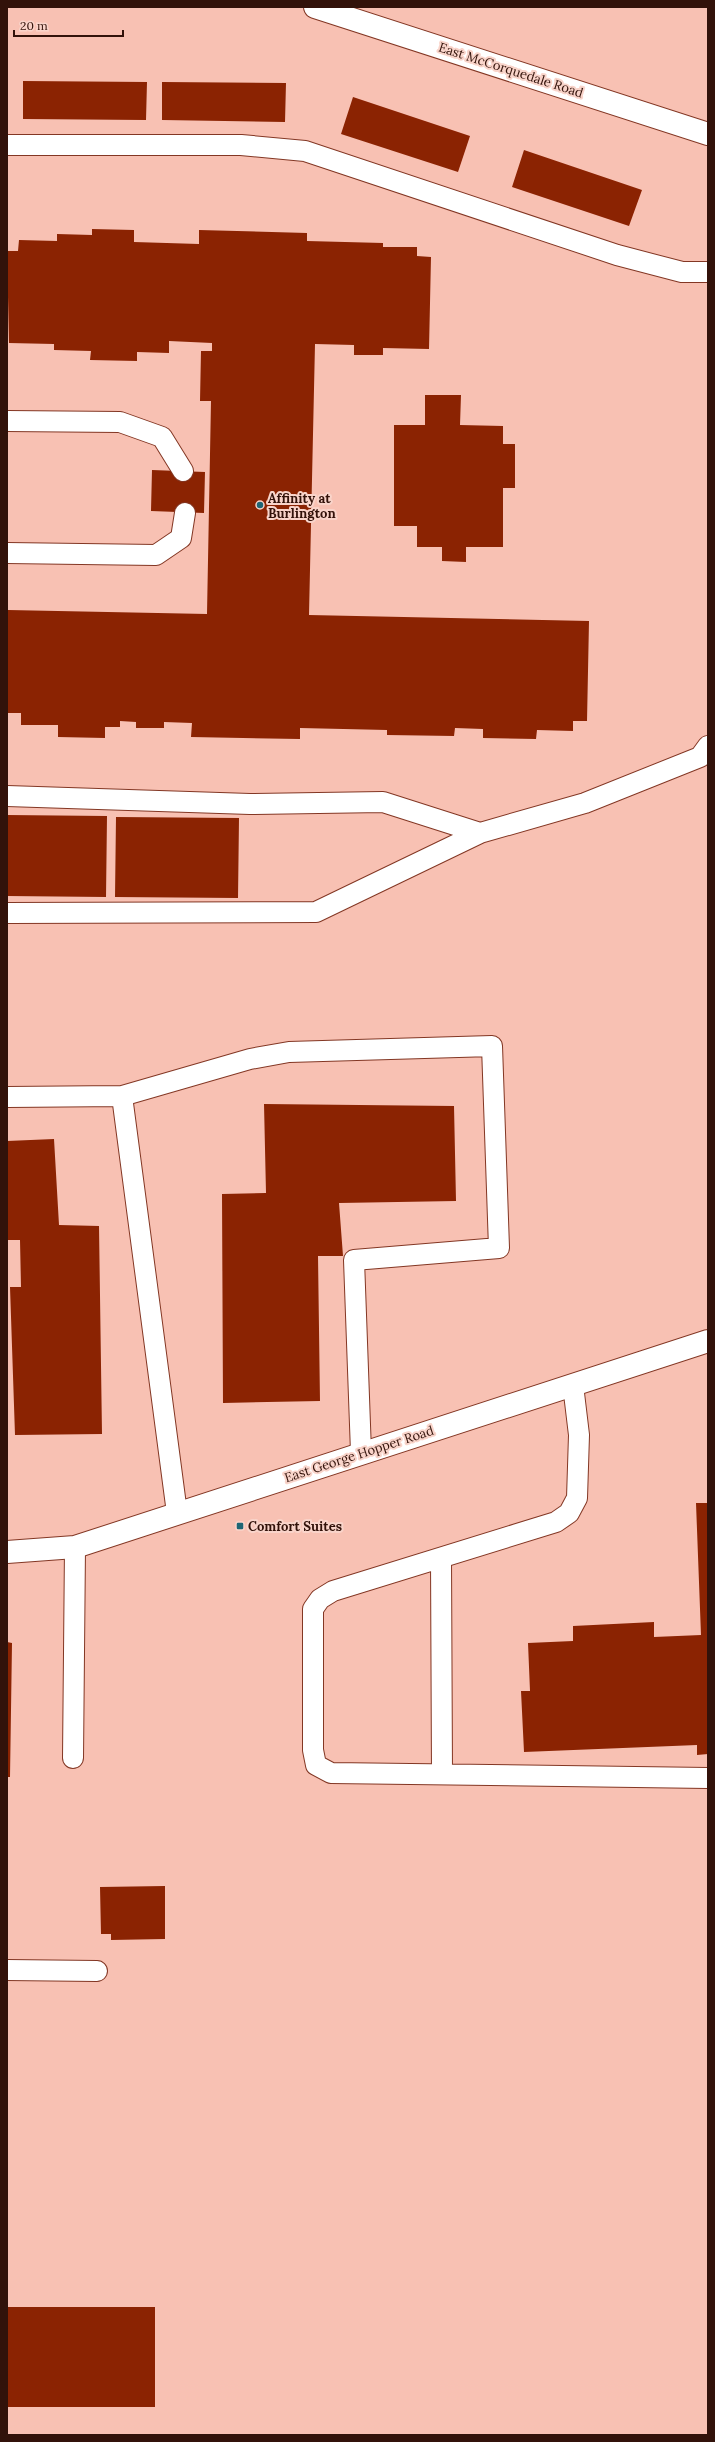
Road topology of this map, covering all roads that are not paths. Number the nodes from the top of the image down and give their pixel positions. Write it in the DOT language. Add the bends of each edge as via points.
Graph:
graph roads {
  1 [pos="315,7"];
  2 [pos="708,134"];
  3 [pos="7,145"];
  4 [pos="708,272"];
  5 [pos="7,420"];
  6 [pos="183,471"];
  7 [pos="185,513"];
  8 [pos="7,554"];
  9 [pos="708,746"];
  10 [pos="7,796"];
  11 [pos="480,833"];
  12 [pos="7,913"];
  13 [pos="122,1096"];
  14 [pos="7,1097"];
  15 [pos="708,1341"];
  16 [pos="573,1385"];
  17 [pos="361,1452"];
  18 [pos="177,1513"];
  19 [pos="75,1547"];
  20 [pos="7,1552"];
  21 [pos="441,1558"];
  22 [pos="74,1758"];
  23 [pos="442,1774"];
  24 [pos="708,1778"];
  25 [pos="7,1970"];
  26 [pos="97,1971"];
  1 -- 2 [label="street, East McCorquedale Road"];
  3 -- 4 [label="lane" via="241,145 305,151 617,254 682,272"];
  5 -- 6 [label="lane" via="120,422 162,437"];
  7 -- 8 [label="lane" via="181,538 156,555"];
  9 -- 11 [label="lane" via="700,757 585,803"];
  10 -- 11 [label="lane" via="250,804 383,802"];
  11 -- 12 [label="lane" via="316,912"];
  13 -- 14 [label="lane"];
  13 -- 17 [label="lane" via="250,1059 289,1052 492,1046 499,1248 354,1260"];
  13 -- 18 [label="lane"];
  15 -- 16 [label="street, East George Hopper Road"];
  16 -- 17 [label="street, East George Hopper Road"];
  16 -- 21 [label="lane" via="579,1435 577,1498 574,1506 556,1522"];
  17 -- 18 [label="street, East George Hopper Road"];
  18 -- 19 [label="street, East George Hopper Road"];
  19 -- 20 [label="street, East George Hopper Road"];
  19 -- 22 [label="lane"];
  21 -- 23 [label="lane"];
  21 -- 23 [label="lane" via="333,1591 320,1599 313,1609 313,1750 316,1765 331,1773"];
  23 -- 24 [label="lane"];
  25 -- 26 [label="lane"];
}
